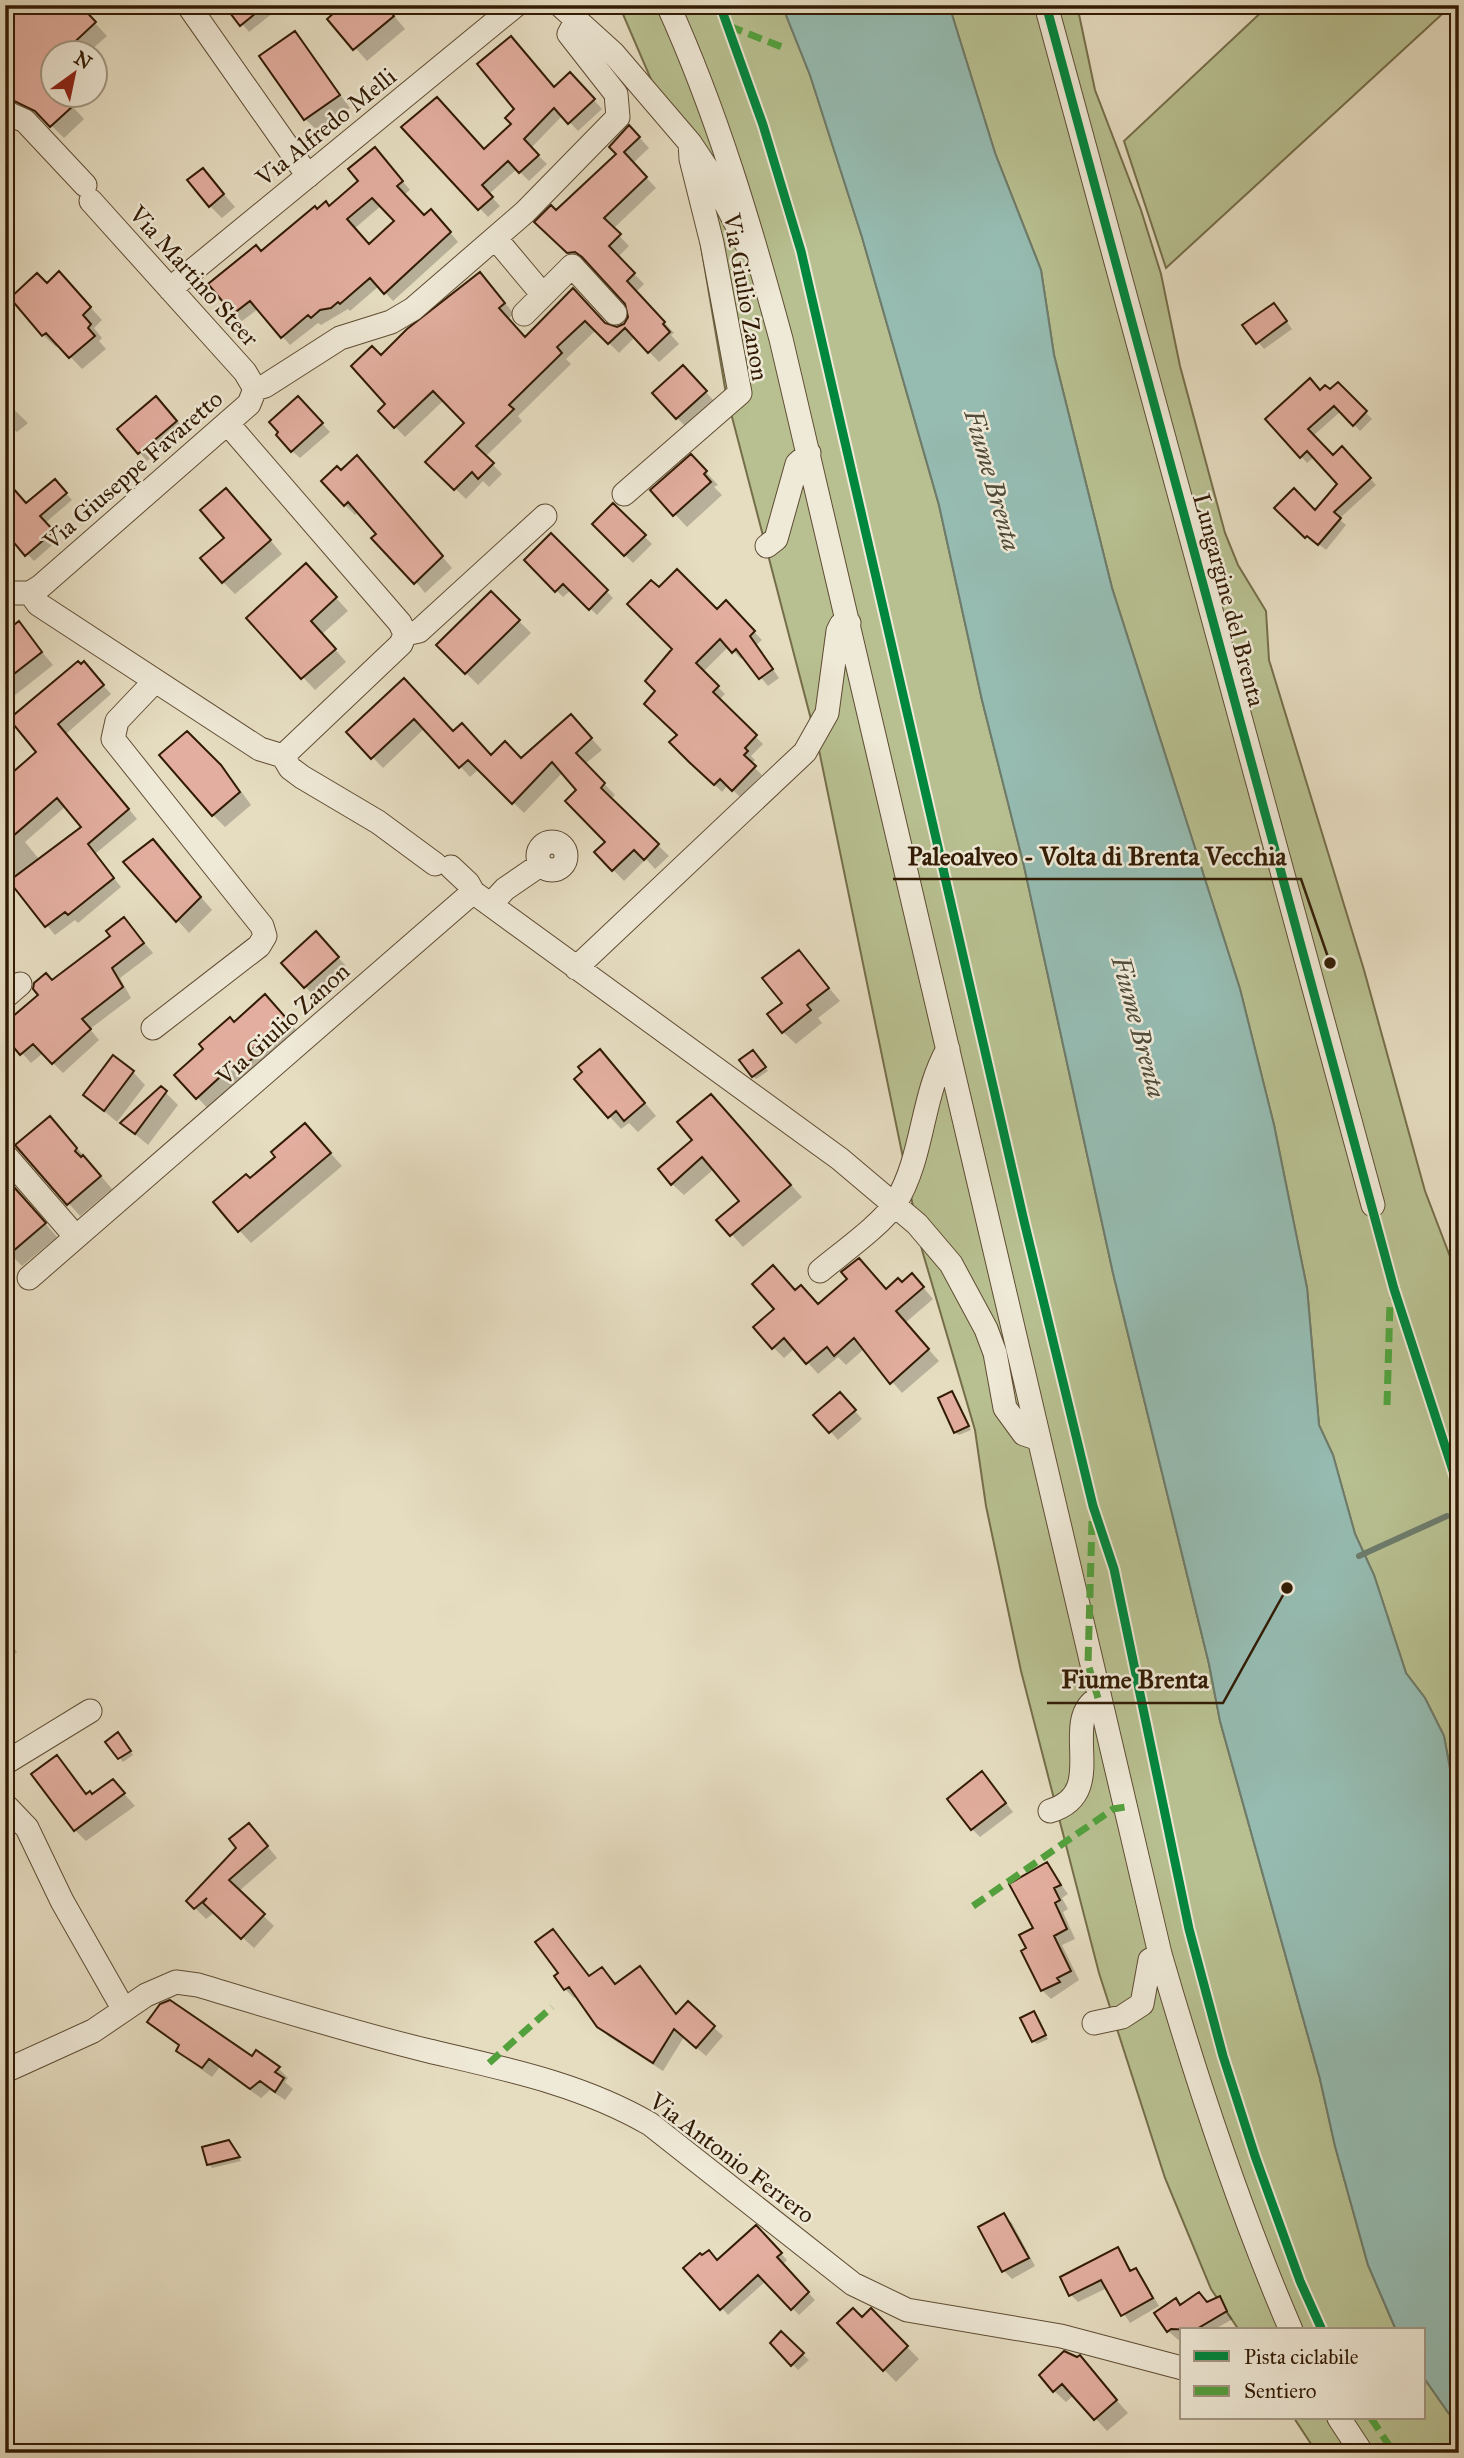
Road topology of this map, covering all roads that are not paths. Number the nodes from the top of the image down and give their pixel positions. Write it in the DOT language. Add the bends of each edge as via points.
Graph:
graph roads {
  1 [pos="188,5"];
  2 [pos="516,5"];
  3 [pos="668,5"];
  4 [pos="1046,5"];
  5 [pos="568,13"];
  6 [pos="5,112"];
  7 [pos="690,143"];
  8 [pos="308,176"];
  9 [pos="496,239"];
  10 [pos="755,246"];
  11 [pos="170,289"];
  12 [pos="543,295"];
  13 [pos="615,313"];
  14 [pos="524,314"];
  15 [pos="255,389"];
  16 [pos="228,424"];
  17 [pos="809,453"];
  18 [pos="624,494"];
  19 [pos="545,516"];
  20 [pos="767,546"];
  21 [pos="5,593"];
  22 [pos="30,593"];
  23 [pos="849,623"];
  24 [pos="405,634"];
  25 [pos="155,681"];
  26 [pos="283,756"];
  27 [pos="540,865"];
  28 [pos="482,898"];
  29 [pos="576,968"];
  30 [pos="153,1028"];
  31 [pos="948,1049"];
  32 [pos="5,1155"];
  33 [pos="896,1204"];
  34 [pos="1373,1205"];
  35 [pos="76,1237"];
  36 [pos="820,1271"];
  37 [pos="29,1278"];
  38 [pos="1039,1439"];
  39 [pos="1098,1698"];
  40 [pos="90,1711"];
  41 [pos="5,1763"];
  42 [pos="5,1805"];
  43 [pos="1050,1811"];
  44 [pos="1160,1954"];
  45 [pos="124,2010"];
  46 [pos="1094,2023"];
  47 [pos="5,2071"];
  48 [pos="1290,2328"];
  49 [pos="1180,2367"];
  50 [pos="1324,2420"];
  51 [pos="1341,2422"];
  52 [pos="1362,2453"];
  1 -- 8 [label="street"];
  2 -- 8 [label="street, Via Alfredo Melli"];
  3 -- 10 [label="street, Via Giulio Zanon" via="708,101"];
  4 -- 34 [label="street, Lungargine del Brenta"];
  5 -- 7 [label="street, Via Giulio Zanon" via="638,79"];
  5 -- 9 [label="street, Via Giuseppe Favaretto" via="569,34 616,94 618,117"];
  6 -- 11 [label="street, Via Martino Steer" via="25,121"];
  7 -- 10 [label="street, Via Giulio Zanon" via="743,239"];
  7 -- 18 [label="street, Via Giulio Zanon" via="740,393"];
  8 -- 11 [label="street, Via Alfredo Melli"];
  9 -- 12 [label="street"];
  9 -- 15 [label="street, Via Giuseppe Favaretto" via="413,309 391,322 340,338"];
  10 -- 17 [label="street, Via Giulio Zanon"];
  11 -- 15 [label="street, Via Martino Steer"];
  12 -- 13 [label="street" via="572,267"];
  12 -- 14 [label="street"];
  15 -- 16 [label="street, Via Giuseppe Favaretto" via="249,404"];
  16 -- 22 [label="street, Via Giuseppe Favaretto"];
  16 -- 24 [label="street"];
  17 -- 20 [label="street" via="797,464 776,539"];
  17 -- 23 [label="street, Via Giulio Zanon"];
  19 -- 24 [label="street" via="419,631"];
  21 -- 22 [label="street"];
  22 -- 25 [label="street" via="38,604"];
  23 -- 29 [label="street" via="838,631 827,713 810,746"];
  23 -- 31 [label="street, Via Giulio Zanon"];
  24 -- 26 [label="street" via="401,645"];
  25 -- 26 [label="street" via="260,749"];
  25 -- 30 [label="street" via="117,721 113,739 262,926 265,936 259,946"];
  26 -- 28 [label="street" via="290,768 443,866"];
  27 -- 28 [label="street, Via Giulio Zanon" via="505,889"];
  28 -- 29 [label="street"];
  28 -- 35 [label="street, Via Giulio Zanon"];
  29 -- 33 [label="street"];
  31 -- 33 [label="street" via="937,1068"];
  31 -- 38 [label="street, Via Giulio Zanon"];
  32 -- 35 [label="street"];
  33 -- 36 [label="street"];
  33 -- 38 [label="street" via="951,1264 995,1353 1005,1408 1024,1434"];
  35 -- 37 [label="street, Via Giulio Zanon"];
  38 -- 39 [label="street, Via Giulio Zanon"];
  39 -- 43 [label="street" via="1082,1716 1082,1772 1073,1799"];
  39 -- 44 [label="street, Via Giulio Zanon"];
  40 -- 41 [label="street"];
  42 -- 45 [label="street" via="27,1828"];
  44 -- 46 [label="street" via="1150,1960 1142,2004 1122,2017"];
  44 -- 48 [label="street, Via Giulio Zanon" via="1200,2092 1256,2251"];
  45 -- 47 [label="street, Via Antonio Ferrero" via="93,2031"];
  45 -- 49 [label="street, Via Antonio Ferrero" via="176,1982 198,1985 577,2089 650,2124 833,2269 881,2298 907,2310 1061,2336"];
  50 -- 51 [label="street" via="1338,2430"];
  51 -- 52 [label="street"];
}
